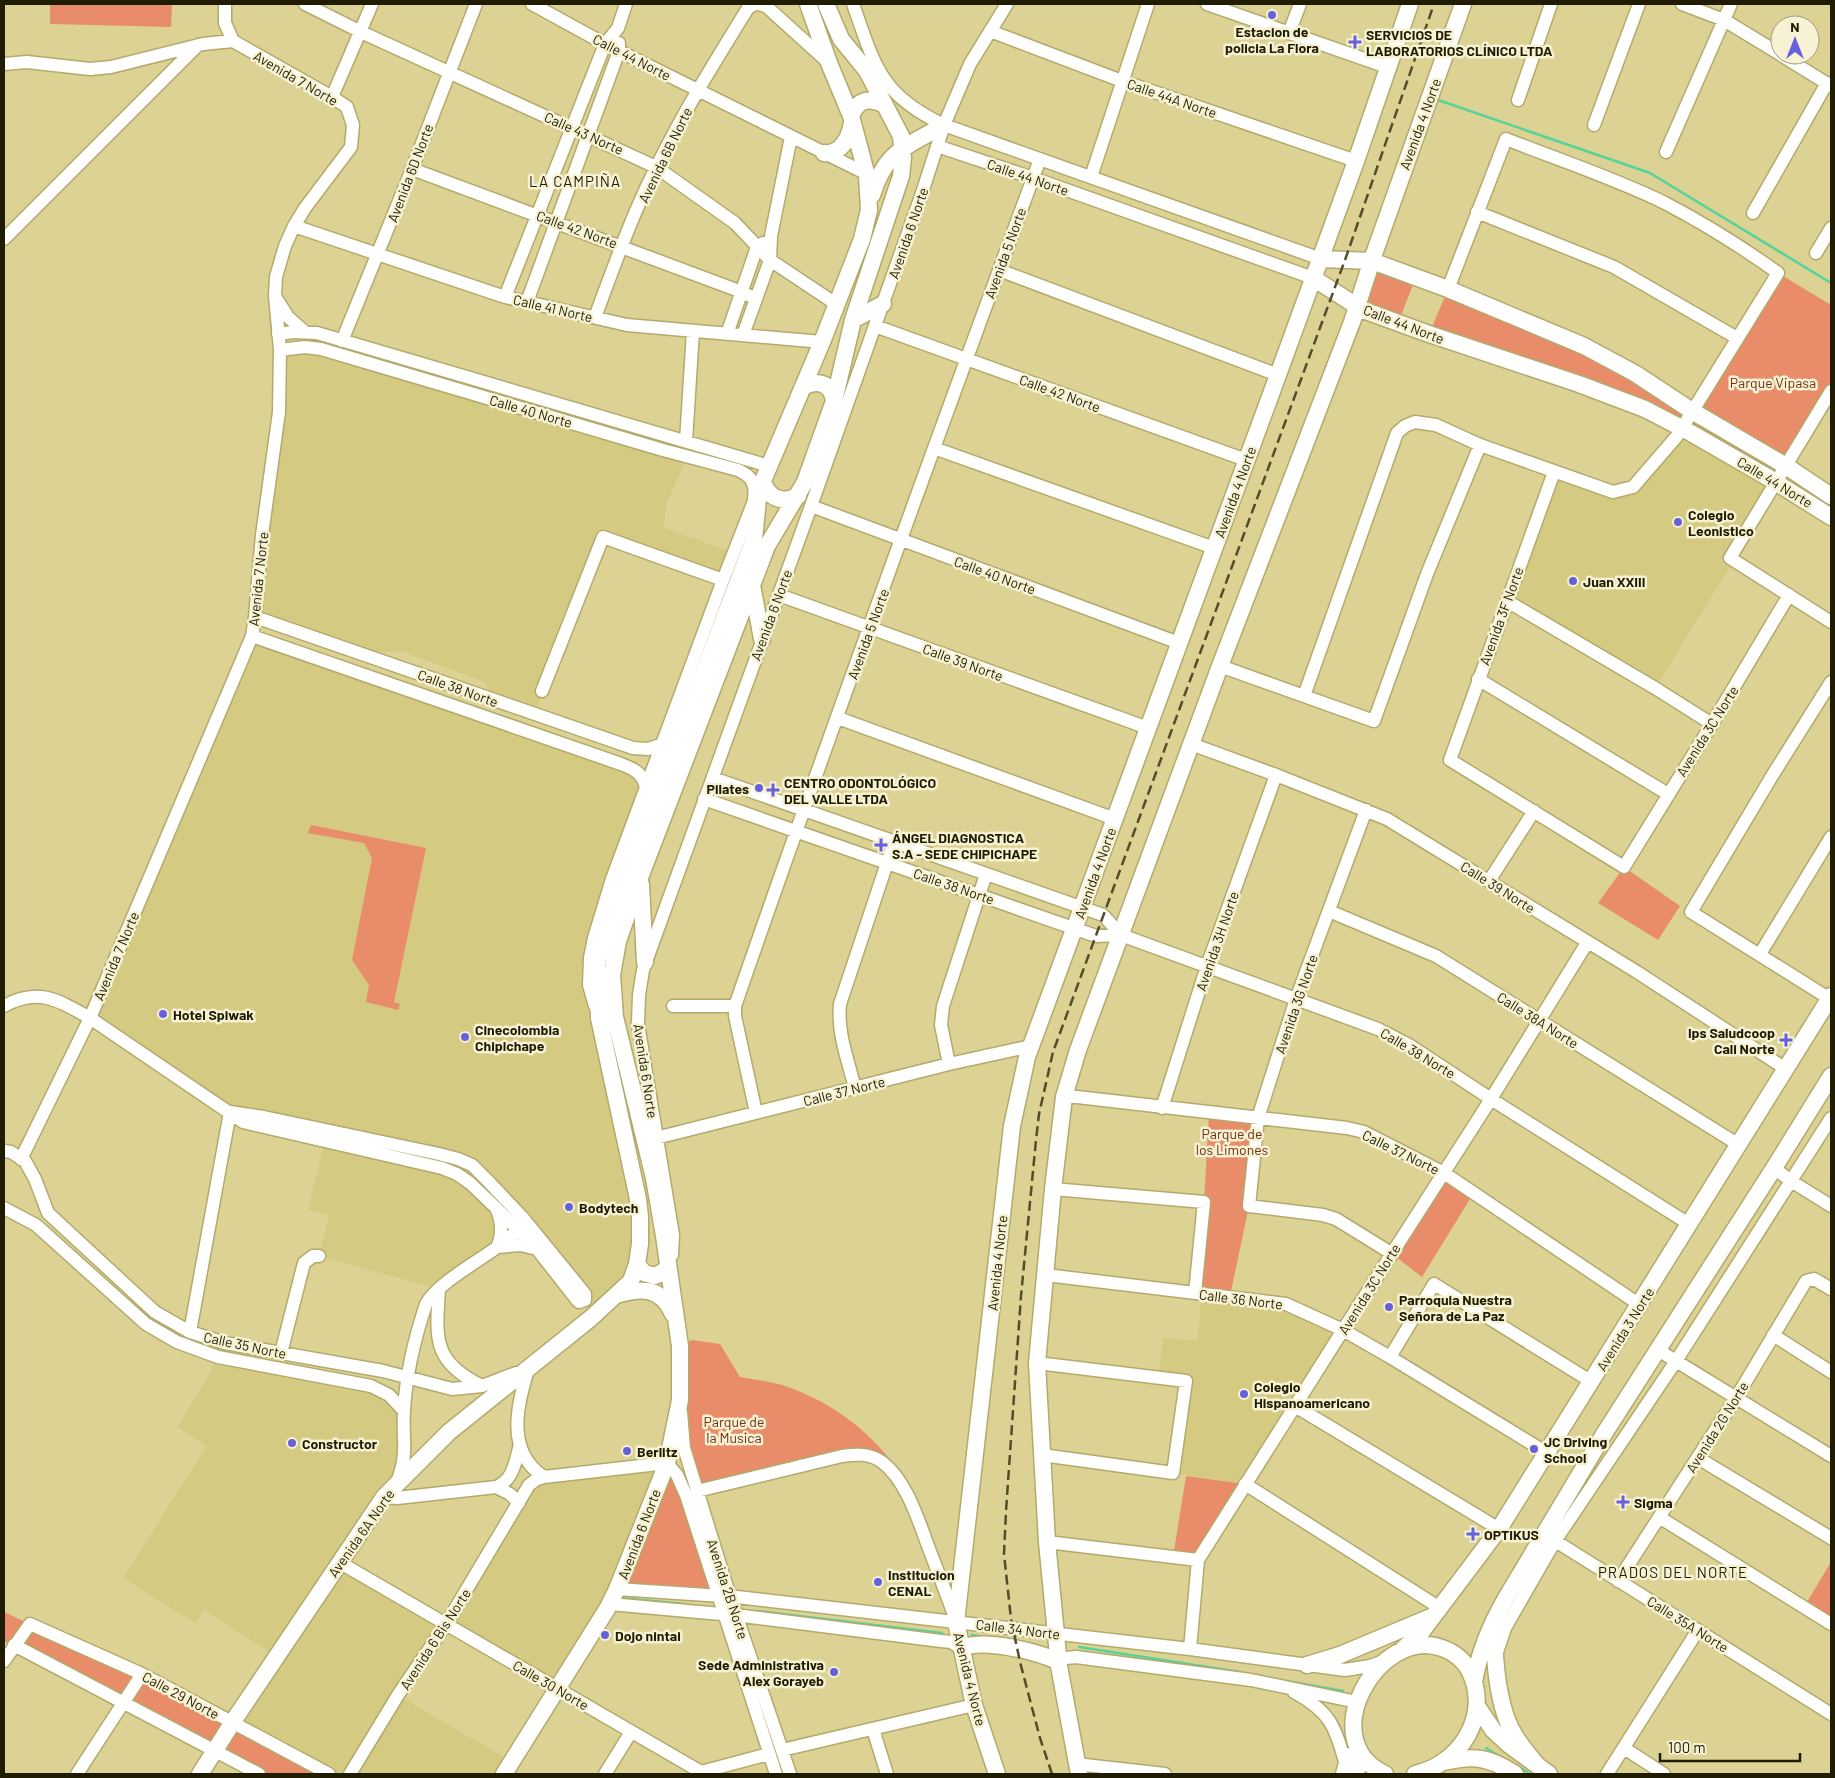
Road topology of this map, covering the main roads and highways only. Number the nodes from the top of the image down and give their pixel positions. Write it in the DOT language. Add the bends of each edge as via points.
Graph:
graph roads {
  1 [pos="808,4"];
  2 [pos="826,4"];
  3 [pos="1410,4"];
  4 [pos="1463,4"];
  5 [pos="885,105"];
  6 [pos="851,119"];
  7 [pos="944,125"];
  8 [pos="903,148"];
  9 [pos="824,153"];
  10 [pos="870,204"];
  11 [pos="1320,259"];
  12 [pos="1372,261"];
  13 [pos="1313,278"];
  14 [pos="883,304"];
  15 [pos="1358,307"];
  16 [pos="853,320"];
  17 [pos="802,386"];
  18 [pos="834,401"];
  19 [pos="761,486"];
  20 [pos="798,496"];
  21 [pos="1831,496"];
  22 [pos="1831,517"];
  23 [pos="752,585"];
  24 [pos="762,639"];
  25 [pos="641,875"];
  26 [pos="645,962"];
  27 [pos="1830,997"];
  28 [pos="1829,1086"];
  29 [pos="637,1264"];
  30 [pos="668,1266"];
  31 [pos="616,1295"];
  32 [pos="676,1324"];
  33 [pos="1436,1612"];
  34 [pos="1493,1623"];
  35 [pos="962,1650"];
  36 [pos="1403,1650"];
  37 [pos="1059,1662"];
  38 [pos="1307,1665"];
  39 [pos="1474,1682"];
  40 [pos="1478,1706"];
  41 [pos="1444,1762"];
  42 [pos="1351,1766"];
  43 [pos="1078,1769"];
  44 [pos="1543,1770"];
  45 [pos="200,1774"];
  46 [pos="504,1774"];
  47 [pos="997,1774"];
  48 [pos="1385,1774"];
  49 [pos="1417,1774"];
  50 [pos="1514,1774"];
  1 -- 6 [label="main road"];
  2 -- 5 [label="main road, Avenida 6 Norte" via="841,39 867,71"];
  3 -- 11 [label="main road, Avenida 4 Norte"];
  4 -- 12 [label="main road, Avenida 4 Norte"];
  5 -- 6 [label="main road" via="868,100 859,103"];
  5 -- 8 [label="main road, Avenida 6 Norte" via="901,136"];
  6 -- 9 [label="main road" via="851,131 839,149 831,154"];
  6 -- 10 [label="main road" via="867,174"];
  7 -- 8 [label="main road"];
  8 -- 10 [label="main road" via="879,174"];
  8 -- 16 [label="main road, Avenida 6 Norte" via="898,186"];
  10 -- 17 [label="main road" via="862,239"];
  11 -- 12 [label="main road, Calle 44 Norte"];
  11 -- 13 [label="main road, Avenida 4 Norte"];
  12 -- 15 [label="main road, Avenida 4 Norte"];
  12 -- 21 [label="main road, Calle 44 Norte" via="1584,346 1636,374"];
  13 -- 15 [label="main road, Calle 44 Norte"];
  13 -- 35 [label="main road, Avenida 4 Norte" via="1025,1064 1012,1126 956,1622"];
  14 -- 16 [label="main road"];
  15 -- 22 [label="main road, Calle 44 Norte" via="1645,409 1776,482"];
  15 -- 37 [label="main road, Avenida 4 Norte" via="1220,666 1078,1050 1064,1097 1037,1363 1047,1542"];
  16 -- 18 [label="main road, Avenida 6 Norte"];
  17 -- 18 [label="main road" via="816,382 823,384 833,394"];
  17 -- 19 [label="main road"];
  18 -- 20 [label="main road, Avenida 6 Norte"];
  19 -- 20 [label="main road" via="776,499"];
  19 -- 29 [label="main road" via="754,539 602,939 597,974 599,1018 640,1210"];
  20 -- 23 [label="main road, Avenida 6 Norte" via="767,546"];
  23 -- 24 [label="main road"];
  23 -- 25 [label="main road, Avenida 6 Norte"];
  25 -- 26 [label="main road"];
  25 -- 30 [label="main road, Avenida 6 Norte" via="616,950 612,996 657,1170"];
  27 -- 33 [label="main road, Avenida 3 Norte" via="1499,1529"];
  28 -- 34 [label="main road" via="1577,1479 1550,1537 1506,1598"];
  29 -- 30 [label="main road" via="644,1273 655,1276"];
  29 -- 31 [label="main road" via="631,1280"];
  30 -- 32 [label="main road, Avenida 6 Norte"];
  31 -- 32 [label="main road" via="640,1290 657,1294 669,1306"];
  31 -- 45 [label="main road, Avenida 6A Norte" via="449,1432 397,1482 340,1562"];
  32 -- 46 [label="main road, Avenida 6 Norte" via="680,1346 680,1400 667,1463 610,1604"];
  33 -- 36 [label="main road, Avenida 3 Norte"];
  33 -- 38 [label="main road" via="1340,1655"];
  34 -- 39 [label="main road"];
  34 -- 44 [label="main road" via="1505,1715 1522,1748"];
  35 -- 37 [label="main road" via="973,1645 1017,1649"];
  35 -- 47 [label="main road, Avenida 4 Norte" via="974,1705"];
  36 -- 39 [label="main road" via="1417,1645 1435,1645 1450,1650 1462,1660"];
  36 -- 42 [label="main road" via="1386,1660 1366,1684 1357,1702"];
  37 -- 43 [label="main road, Avenida 4 Norte"];
  39 -- 40 [label="main road"];
  40 -- 41 [label="main road" via="1464,1742"];
  40 -- 44 [label="main road" via="1493,1730"];
  41 -- 49 [label="main road"];
  41 -- 50 [label="main road" via="1480,1757"];
  42 -- 48 [label="main road"];
}
